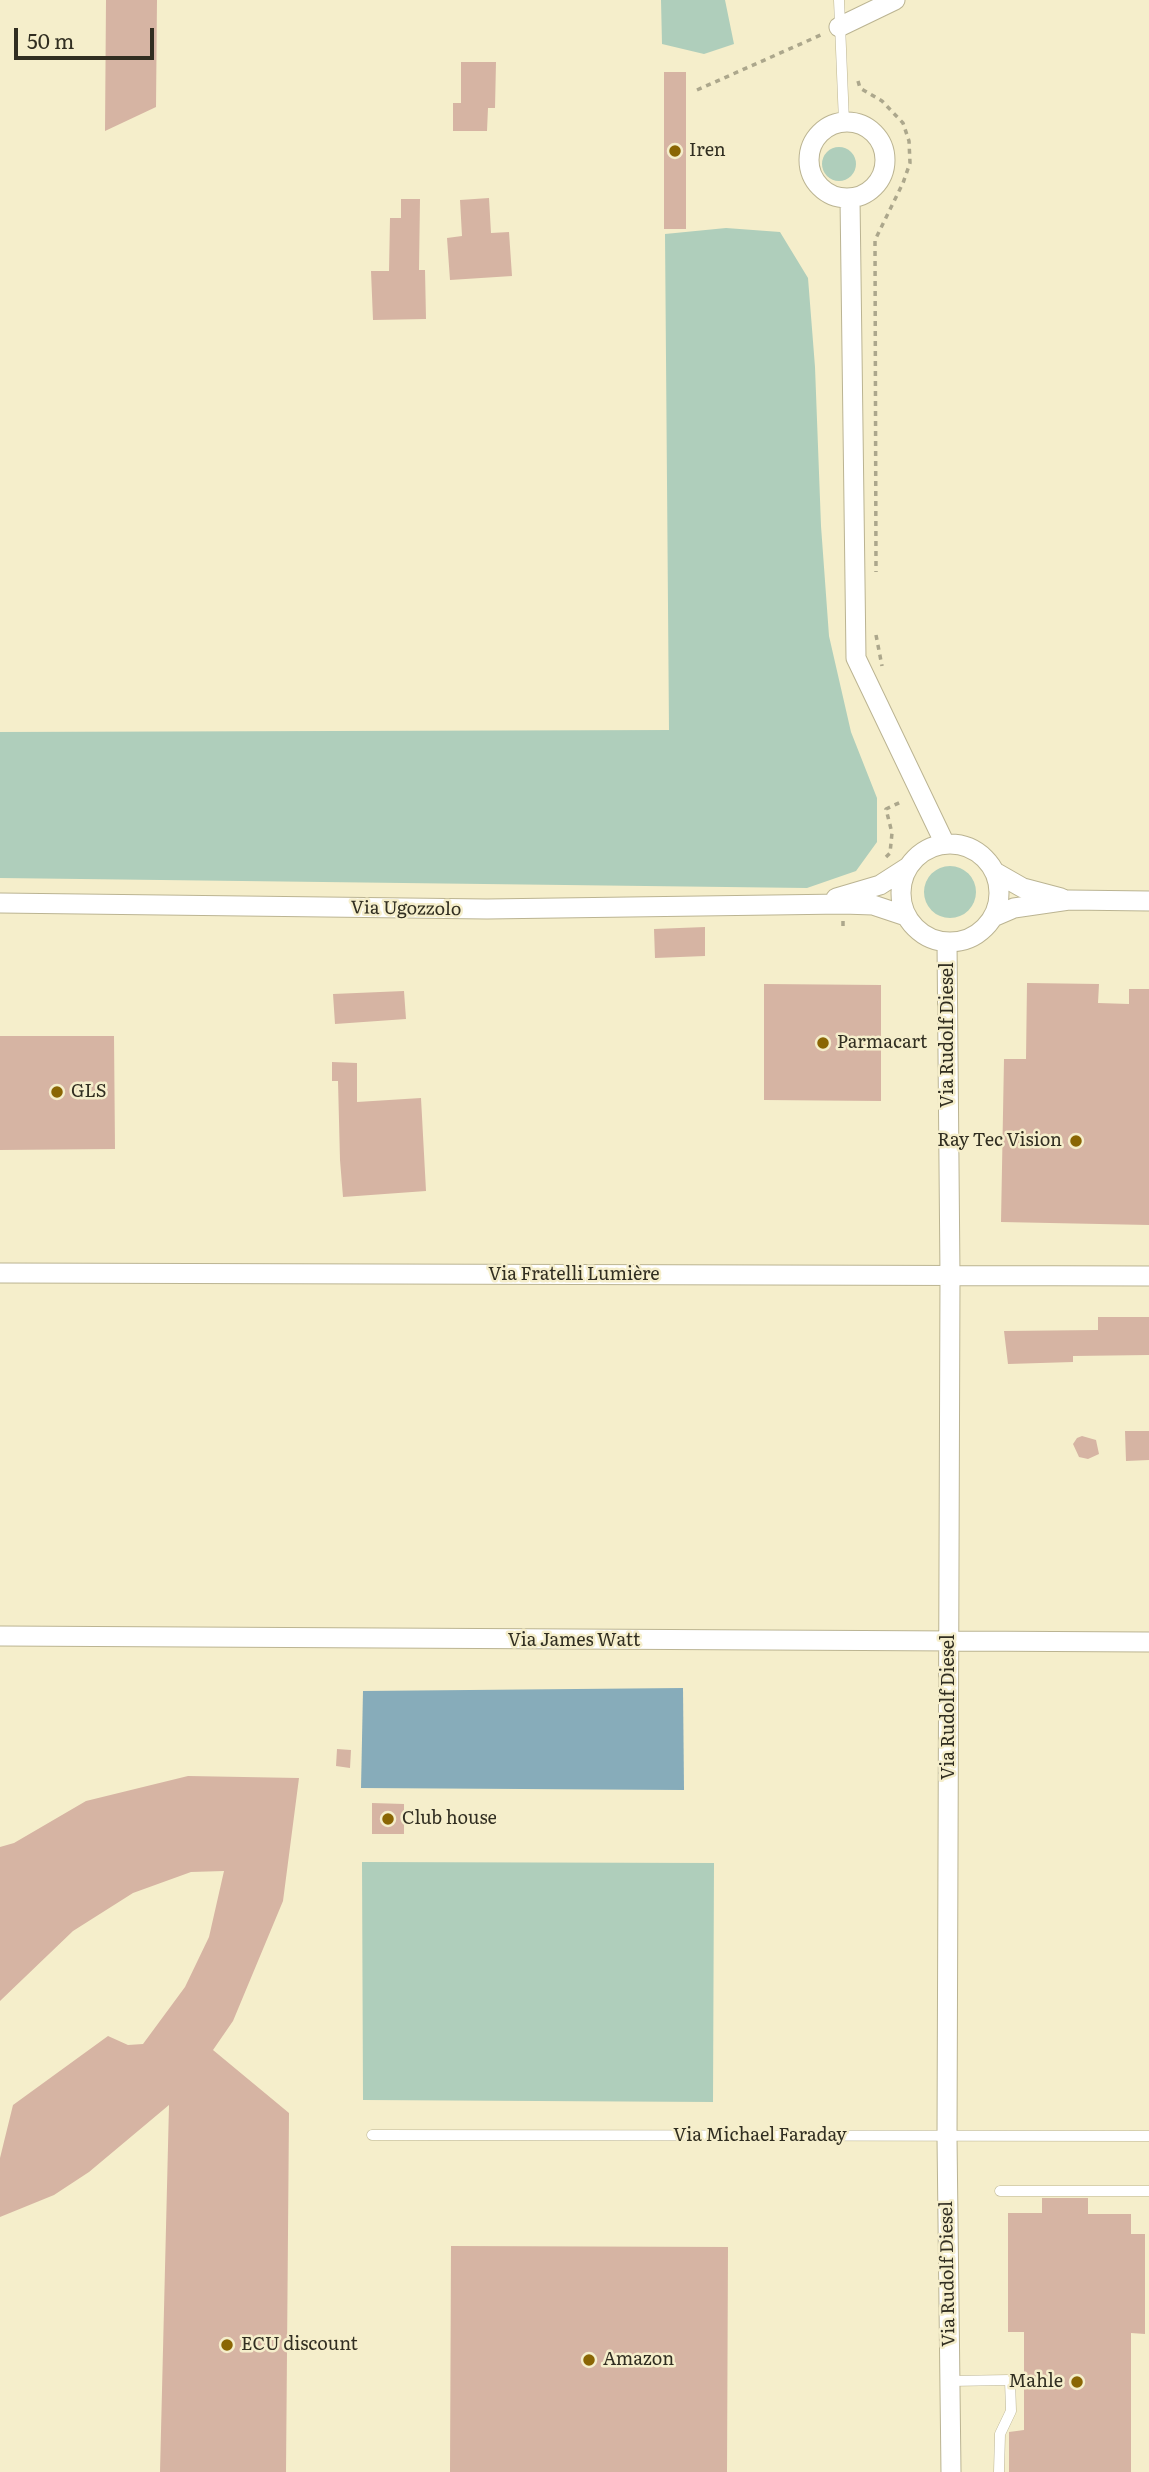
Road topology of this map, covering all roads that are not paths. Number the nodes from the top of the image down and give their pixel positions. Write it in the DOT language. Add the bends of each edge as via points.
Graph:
graph roads {
  1 [pos="839,0"];
  2 [pos="895,0"];
  3 [pos="839,27"];
  4 [pos="844,122"];
  5 [pos="850,198"];
  6 [pos="946,844"];
  7 [pos="908,867"];
  8 [pos="995,872"];
  9 [pos="1069,900"];
  10 [pos="1149,901"];
  11 [pos="0,903"];
  12 [pos="813,904"];
  13 [pos="906,916"];
  14 [pos="993,917"];
  15 [pos="947,942"];
  16 [pos="0,1273"];
  17 [pos="950,1276"];
  18 [pos="1149,1276"];
  19 [pos="0,1636"];
  20 [pos="1149,1642"];
  21 [pos="949,1643"];
  22 [pos="372,2135"];
  23 [pos="1149,2136"];
  24 [pos="947,2137"];
  25 [pos="1000,2191"];
  26 [pos="1149,2191"];
  27 [pos="950,2381"];
  28 [pos="951,2472"];
  29 [pos="999,2472"];
  1 -- 3 [label="lane"];
  2 -- 3 [label="street"];
  3 -- 4 [label="lane"];
  4 -- 5 [label="street" via="820,133 810,156 811,172 825,191"];
  4 -- 5 [label="street" via="867,127 883,145 885,157 880,180 862,195"];
  5 -- 6 [label="street" via="856,658"];
  6 -- 7 [label="street" via="931,847"];
  6 -- 8 [label="street" via="975,850"];
  7 -- 12 [label="street, Via Ugozzolo" via="880,886"];
  7 -- 13 [label="street" via="901,900"];
  8 -- 9 [label="street" via="1023,888"];
  8 -- 14 [label="street" via="999,902"];
  9 -- 10 [label="street"];
  9 -- 14 [label="street" via="1014,908"];
  11 -- 12 [label="street, Via Ugozzolo" via="487,909"];
  12 -- 13 [label="street, Via Ugozzolo" via="873,905"];
  13 -- 15 [label="street" via="923,934"];
  14 -- 15 [label="street" via="974,936"];
  15 -- 17 [label="street, Via Rudolf Diesel"];
  16 -- 17 [label="street, Via Fratelli Lumière"];
  17 -- 18 [label="street, Via Fratelli Lumière"];
  17 -- 21 [label="street, Via Rudolf Diesel"];
  19 -- 21 [label="street, Via James Watt"];
  20 -- 21 [label="street, Via James Watt"];
  21 -- 24 [label="street, Via Rudolf Diesel"];
  22 -- 24 [label="lane, Via Michael Faraday"];
  23 -- 24 [label="lane, Via Michael Faraday"];
  24 -- 27 [label="street, Via Rudolf Diesel"];
  25 -- 26 [label="lane"];
  27 -- 28 [label="street, Via Rudolf Diesel"];
  27 -- 29 [label="lane" via="1010,2381 1011,2411 1000,2434"];
}
